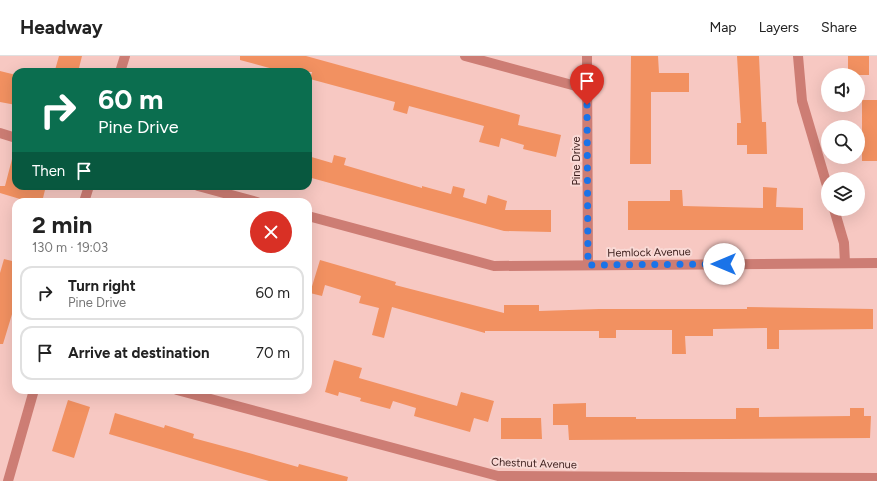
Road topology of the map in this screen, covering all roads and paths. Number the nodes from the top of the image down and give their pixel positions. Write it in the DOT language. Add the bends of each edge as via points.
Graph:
graph roads {
  1 [pos="125,56"];
  2 [pos="465,56"];
  3 [pos="587,56"];
  4 [pos="798,56"];
  5 [pos="121,68"];
  6 [pos="587,89"];
  7 [pos="0,133"];
  8 [pos="12,137"];
  9 [pos="823,172"];
  10 [pos="213,190"];
  11 [pos="242,198"];
  12 [pos="836,216"];
  13 [pos="312,217"];
  14 [pos="845,262"];
  15 [pos="877,263"];
  16 [pos="588,265"];
  17 [pos="33,394"];
  18 [pos="192,394"];
  19 [pos="877,478"];
  20 [pos="8,481"];
  1 -- 5 [label="street"];
  2 -- 6 [label="street"];
  3 -- 6 [label="street, Pine Drive"];
  4 -- 9 [label="street" via="802,101"];
  6 -- 16 [label="street, Pine Drive"];
  7 -- 8 [label="street"];
  10 -- 11 [label="street"];
  12 -- 14 [label="street" via="844,243"];
  13 -- 16 [label="street, Hemlock Avenue" via="494,266"];
  14 -- 15 [label="street, Hemlock Avenue"];
  14 -- 16 [label="street, Hemlock Avenue"];
  17 -- 20 [label="street"];
  18 -- 19 [label="street, Chestnut Avenue" via="498,476"];
}
